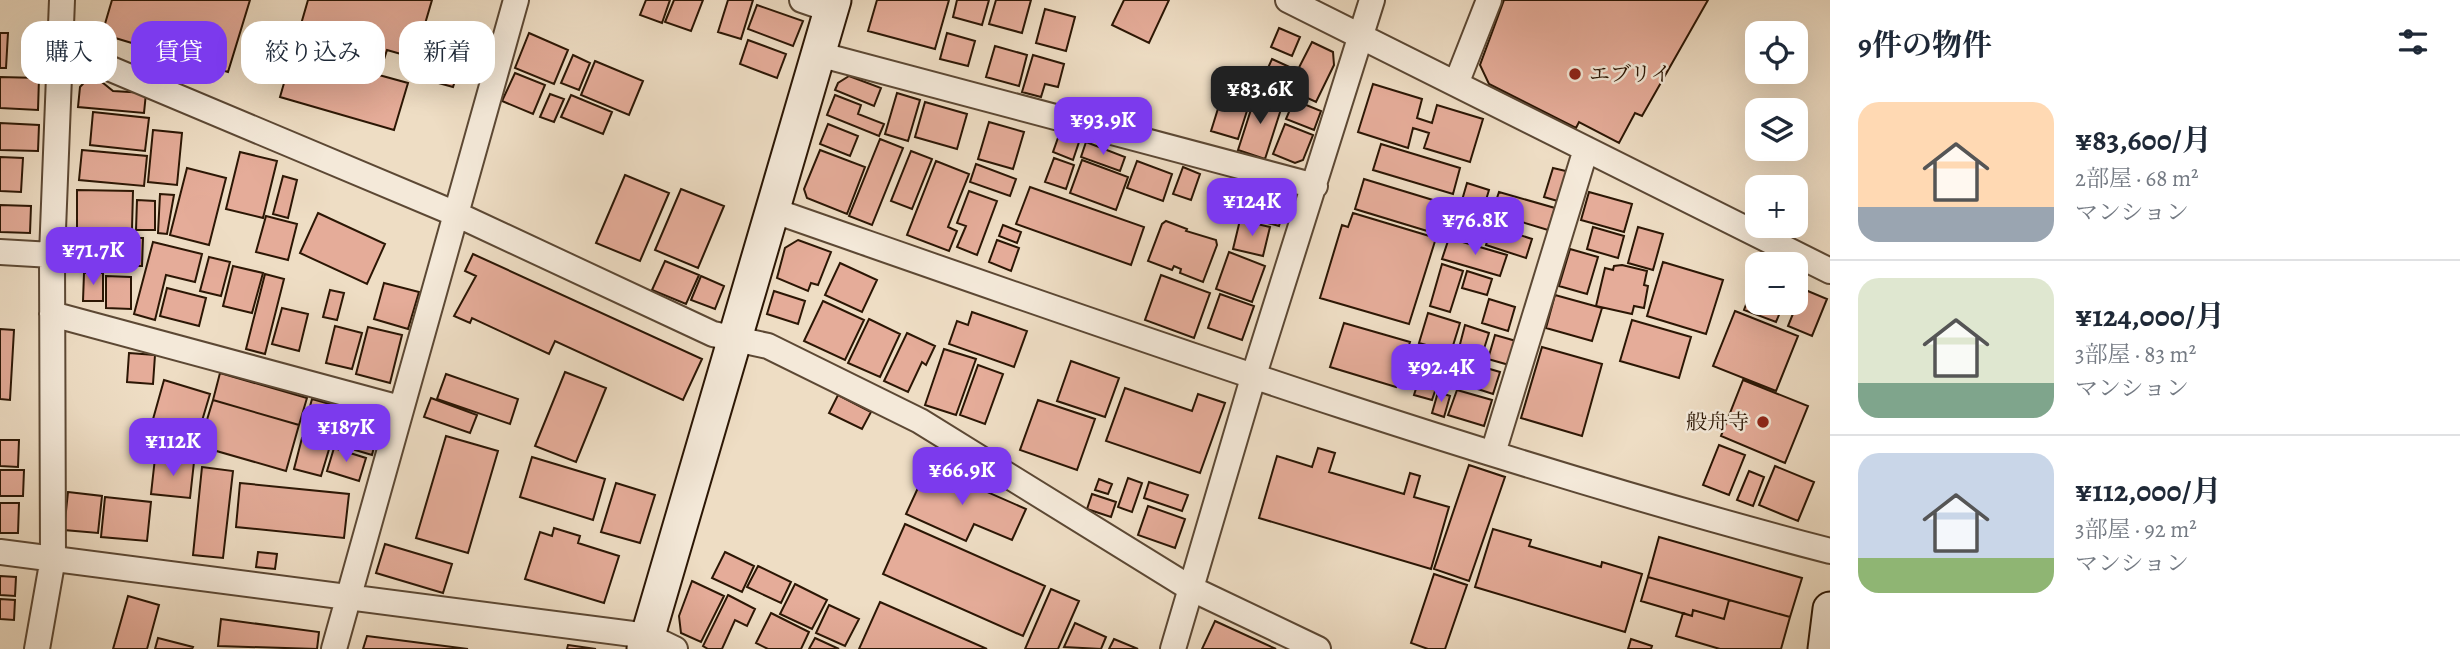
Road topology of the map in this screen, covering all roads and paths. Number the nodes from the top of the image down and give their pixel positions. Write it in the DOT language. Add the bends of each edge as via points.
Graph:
graph roads {
  1 [pos="62,0"];
  2 [pos="516,0"];
  3 [pos="1288,0"];
  4 [pos="1372,0"];
  5 [pos="1489,0"];
  6 [pos="822,3"];
  7 [pos="62,21"];
  8 [pos="1362,35"];
  9 [pos="818,54"];
  10 [pos="117,72"];
  11 [pos="59,84"];
  12 [pos="1456,85"];
  13 [pos="1587,149"];
  14 [pos="1315,186"];
  15 [pos="772,210"];
  16 [pos="456,214"];
  17 [pos="0,252"];
  18 [pos="52,255"];
  19 [pos="1830,271"];
  20 [pos="52,314"];
  21 [pos="734,339"];
  22 [pos="1253,378"];
  23 [pos="400,408"];
  24 [pos="1493,453"];
  25 [pos="1830,551"];
  26 [pos="0,552"];
  27 [pos="53,558"];
  28 [pos="1189,588"];
  29 [pos="348,598"];
  30 [pos="1830,609"];
  31 [pos="656,645"];
  32 [pos="37,649"];
  33 [pos="334,649"];
  34 [pos="1173,649"];
  35 [pos="1318,649"];
  36 [pos="1825,649"];
  1 -- 7 [label="street"];
  2 -- 16 [label="street"];
  3 -- 8 [label="street"];
  4 -- 8 [label="street"];
  5 -- 12 [label="street"];
  6 -- 9 [label="street"];
  8 -- 12 [label="street"];
  8 -- 14 [label="street"];
  9 -- 14 [label="street"];
  9 -- 15 [label="street"];
  10 -- 16 [label="street"];
  11 -- 18 [label="street"];
  12 -- 13 [label="street"];
  13 -- 19 [label="street"];
  13 -- 24 [label="street"];
  14 -- 22 [label="street"];
  15 -- 21 [label="street"];
  15 -- 22 [label="street"];
  16 -- 21 [label="street" via="713,334"];
  16 -- 23 [label="street"];
  17 -- 18 [label="street"];
  18 -- 20 [label="street"];
  20 -- 23 [label="street"];
  20 -- 27 [label="street"];
  21 -- 28 [label="street" via="768,346 920,421"];
  21 -- 31 [label="street"];
  22 -- 24 [label="street"];
  22 -- 28 [label="street"];
  23 -- 29 [label="street"];
  24 -- 25 [label="street"];
  26 -- 27 [label="street"];
  27 -- 29 [label="street"];
  27 -- 32 [label="street"];
  28 -- 34 [label="street"];
  28 -- 35 [label="street"];
  29 -- 31 [label="street"];
  29 -- 33 [label="street"];
  30 -- 36 [label="street"];
}
